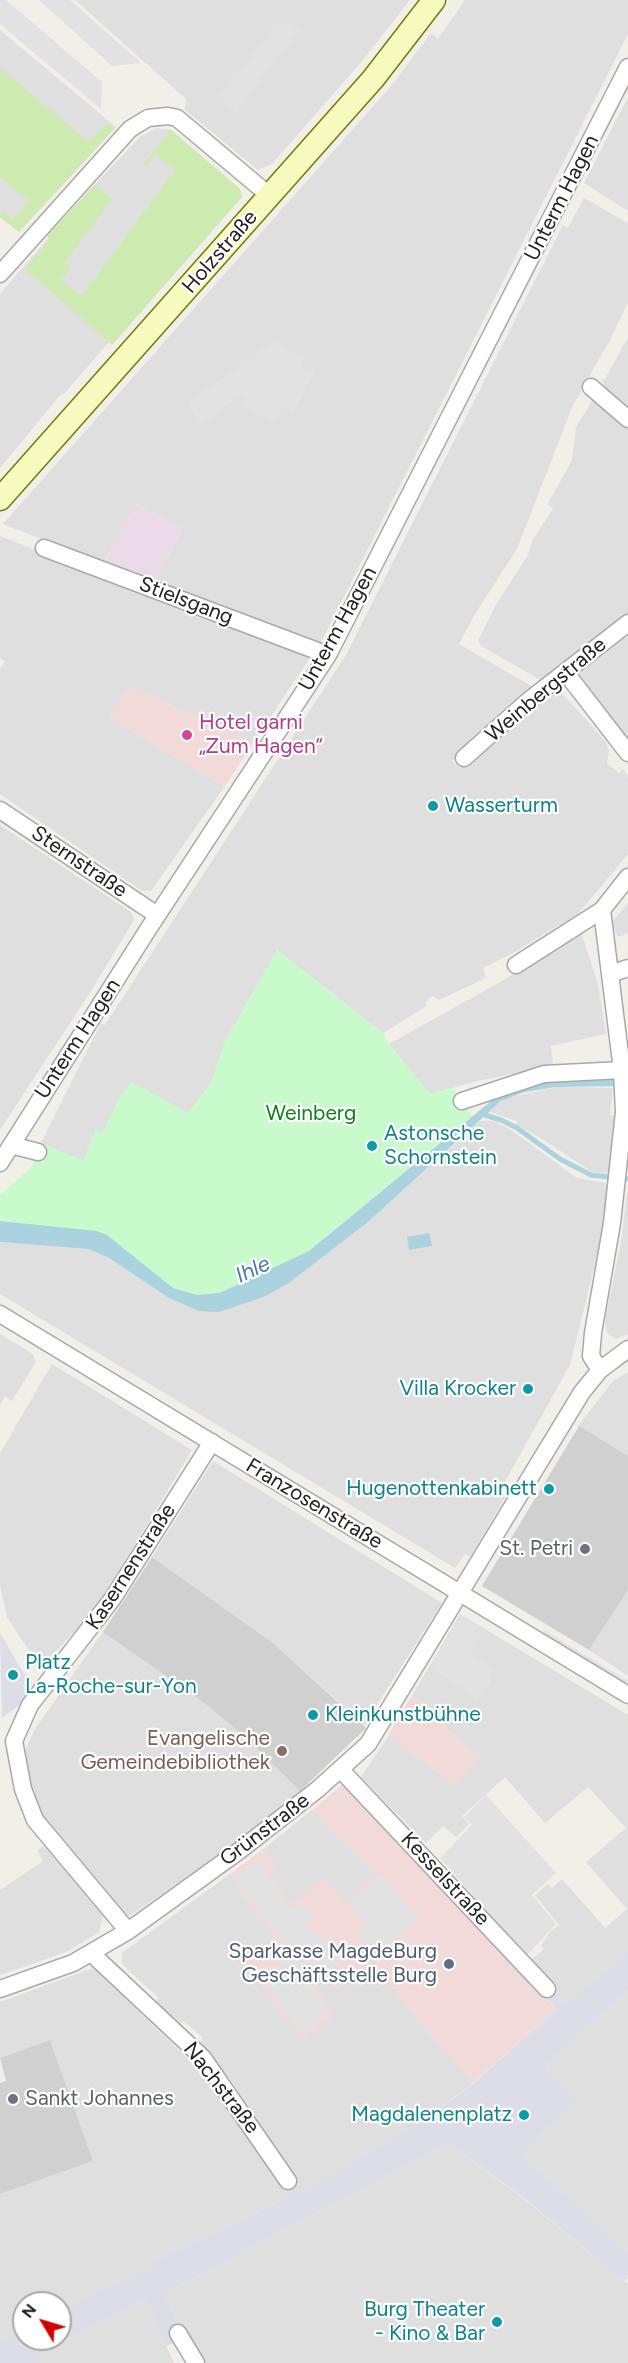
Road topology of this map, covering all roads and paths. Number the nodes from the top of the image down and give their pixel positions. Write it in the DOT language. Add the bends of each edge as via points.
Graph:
graph roads {
  1 [pos="434,0"];
  2 [pos="628,67"];
  3 [pos="270,196"];
  4 [pos="0,274"];
  5 [pos="591,387"];
  6 [pos="628,419"];
  7 [pos="0,499"];
  8 [pos="44,548"];
  9 [pos="628,622"];
  10 [pos="328,655"];
  11 [pos="566,673"];
  12 [pos="628,753"];
  13 [pos="464,758"];
  14 [pos="0,810"];
  15 [pos="628,877"];
  16 [pos="602,910"];
  17 [pos="157,915"];
  18 [pos="516,965"];
  19 [pos="628,968"];
  20 [pos="610,974"];
  21 [pos="623,1078"];
  22 [pos="462,1101"];
  23 [pos="11,1145"];
  24 [pos="38,1152"];
  25 [pos="0,1163"];
  26 [pos="0,1314"];
  27 [pos="628,1349"];
  28 [pos="600,1370"];
  29 [pos="212,1442"];
  30 [pos="461,1593"];
  31 [pos="628,1695"];
  32 [pos="340,1769"];
  33 [pos="128,1931"];
  34 [pos="92,1954"];
  35 [pos="0,1989"];
  36 [pos="547,1989"];
  37 [pos="288,2181"];
  38 [pos="178,2333"];
  39 [pos="196,2363"];
  1 -- 3 [label="street, Holzstraße" via="373,79"];
  2 -- 10 [label="street, Unterm Hagen"];
  3 -- 4 [label="street" via="177,118 148,118 130,129"];
  3 -- 7 [label="street, Holzstraße"];
  5 -- 6 [label="street"];
  8 -- 10 [label="street, Stielsgang"];
  9 -- 11 [label="street, Weinbergstraße"];
  10 -- 17 [label="street, Unterm Hagen"];
  11 -- 12 [label="street"];
  11 -- 13 [label="street, Weinbergstraße"];
  14 -- 17 [label="street, Sternstraße"];
  15 -- 16 [label="street"];
  16 -- 18 [label="street"];
  16 -- 20 [label="street"];
  17 -- 23 [label="street, Unterm Hagen"];
  19 -- 20 [label="street"];
  20 -- 21 [label="street"];
  21 -- 22 [label="street" via="544,1074"];
  21 -- 28 [label="street" via="618,1180 591,1356"];
  23 -- 24 [label="street"];
  23 -- 25 [label="street, Unterm Hagen"];
  26 -- 29 [label="street, Franzosenstraße"];
  27 -- 28 [label="street, Grünstraße"];
  28 -- 30 [label="street, Grünstraße" via="582,1392"];
  29 -- 30 [label="street, Franzosenstraße"];
  29 -- 33 [label="street, Kasernenstraße" via="113,1598 30,1705 14,1741 15,1761 29,1807 46,1837"];
  30 -- 31 [label="street, Franzosenstraße"];
  30 -- 32 [label="street, Grünstraße" via="376,1733"];
  32 -- 33 [label="street, Grünstraße" via="239,1851"];
  32 -- 36 [label="street, Kesselstraße"];
  33 -- 34 [label="street, Grünstraße"];
  34 -- 35 [label="street, Grünstraße"];
  34 -- 37 [label="street, Nachstraße" via="203,2058"];
  38 -- 39 [label="street"];
}
